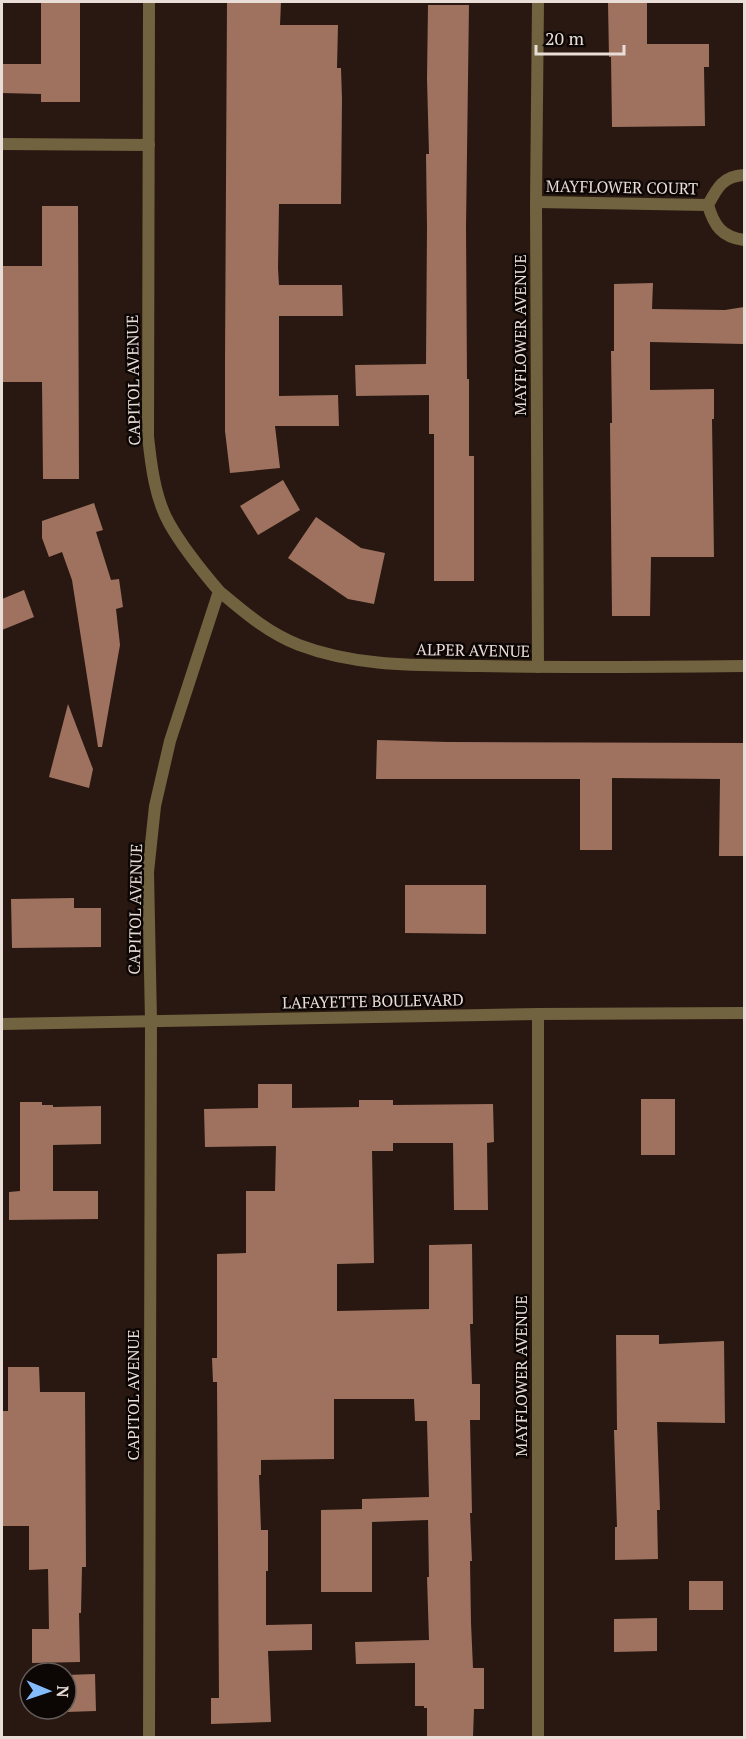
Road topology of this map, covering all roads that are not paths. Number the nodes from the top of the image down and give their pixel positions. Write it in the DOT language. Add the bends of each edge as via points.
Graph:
graph roads {
  1 [pos="149,2"];
  2 [pos="538,2"];
  3 [pos="2,144"];
  4 [pos="149,145"];
  5 [pos="744,175"];
  6 [pos="536,202"];
  7 [pos="708,205"];
  8 [pos="744,240"];
  9 [pos="219,591"];
  10 [pos="744,666"];
  11 [pos="538,668"];
  12 [pos="744,1013"];
  13 [pos="538,1014"];
  14 [pos="151,1021"];
  15 [pos="2,1024"];
  16 [pos="149,1737"];
  17 [pos="538,1737"];
  1 -- 4 [label="street, CAPITOL AVENUE"];
  2 -- 6 [label="street, MAYFLOWER AVENUE"];
  3 -- 4 [label="street"];
  4 -- 9 [label="street, CAPITOL AVENUE" via="151,462 168,522"];
  5 -- 7 [label="street, MAYFLOWER COURT" via="724,181"];
  6 -- 7 [label="street, MAYFLOWER COURT"];
  6 -- 11 [label="street, MAYFLOWER AVENUE"];
  7 -- 8 [label="street, MAYFLOWER COURT" via="712,221 722,232"];
  9 -- 11 [label="street, ALPER AVENUE" via="270,631 336,657 385,664"];
  9 -- 14 [label="street, CAPITOL AVENUE" via="170,741 155,806 148,872"];
  10 -- 11 [label="street, ALPER AVENUE"];
  12 -- 13 [label="street, LAFAYETTE BOULEVARD"];
  13 -- 14 [label="street, LAFAYETTE BOULEVARD"];
  13 -- 17 [label="street, MAYFLOWER AVENUE"];
  14 -- 15 [label="street, LAFAYETTE BOULEVARD"];
  14 -- 16 [label="street, CAPITOL AVENUE"];
}
